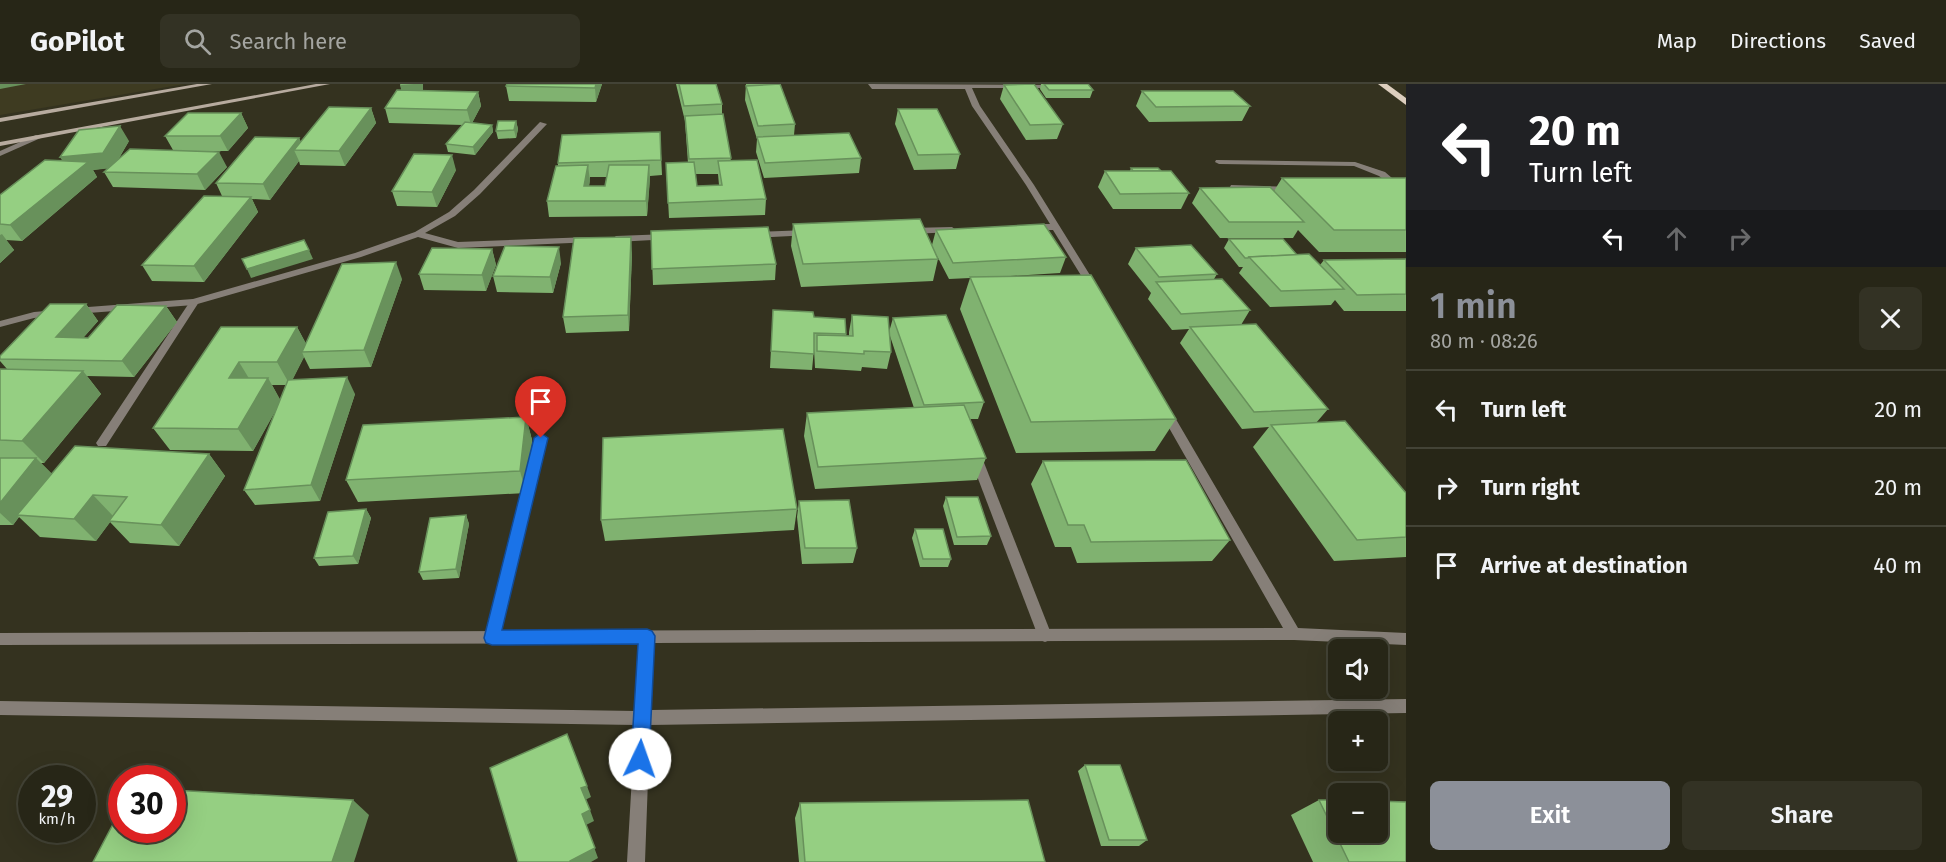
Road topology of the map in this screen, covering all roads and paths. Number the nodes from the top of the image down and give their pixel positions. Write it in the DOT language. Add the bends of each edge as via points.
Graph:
graph roads {
  1 [pos="209,84"];
  2 [pos="327,84"];
  3 [pos="870,84"];
  4 [pos="1382,84"];
  5 [pos="1068,86"];
  6 [pos="968,88"];
  7 [pos="1406,102"];
  8 [pos="0,120"];
  9 [pos="543,124"];
  10 [pos="39,137"];
  11 [pos="0,144"];
  12 [pos="0,154"];
  13 [pos="1219,162"];
  14 [pos="1233,187"];
  15 [pos="1305,189"];
  16 [pos="1396,195"];
  17 [pos="1406,195"];
  18 [pos="1056,227"];
  19 [pos="1021,228"];
  20 [pos="963,229"];
  21 [pos="905,231"];
  22 [pos="823,233"];
  23 [pos="418,234"];
  24 [pos="742,235"];
  25 [pos="684,237"];
  26 [pos="1098,295"];
  27 [pos="194,302"];
  28 [pos="0,324"];
  29 [pos="1157,397"];
  30 [pos="541,438"];
  31 [pos="102,443"];
  32 [pos="972,447"];
  33 [pos="1294,634"];
  34 [pos="647,636"];
  35 [pos="1045,636"];
  36 [pos="492,638"];
  37 [pos="0,639"];
  38 [pos="1406,639"];
  39 [pos="1406,706"];
  40 [pos="0,708"];
  41 [pos="642,718"];
  42 [pos="636,862"];
  1 -- 8 [label="main road"];
  2 -- 10 [label="main road"];
  3 -- 6 [label="street"];
  4 -- 7 [label="main road"];
  5 -- 6 [label="street"];
  6 -- 18 [label="street"];
  9 -- 23 [label="street" via="452,214"];
  10 -- 11 [label="main road"];
  10 -- 12 [label="street"];
  13 -- 17 [label="street" via="1355,164 1382,174"];
  14 -- 15 [label="street"];
  16 -- 17 [label="street"];
  18 -- 19 [label="street"];
  18 -- 26 [label="street"];
  20 -- 21 [label="street"];
  22 -- 24 [label="street"];
  23 -- 25 [label="street" via="458,245"];
  23 -- 27 [label="street"];
  27 -- 28 [label="street" via="34,315"];
  27 -- 31 [label="street"];
  29 -- 33 [label="street"];
  30 -- 36 [label="street"];
  32 -- 35 [label="street"];
  33 -- 35 [label="street"];
  33 -- 38 [label="street"];
  34 -- 35 [label="street"];
  34 -- 36 [label="street"];
  34 -- 41 [label="street"];
  36 -- 37 [label="street"];
  39 -- 41 [label="street"];
  40 -- 41 [label="street"];
  41 -- 42 [label="street"];
}
